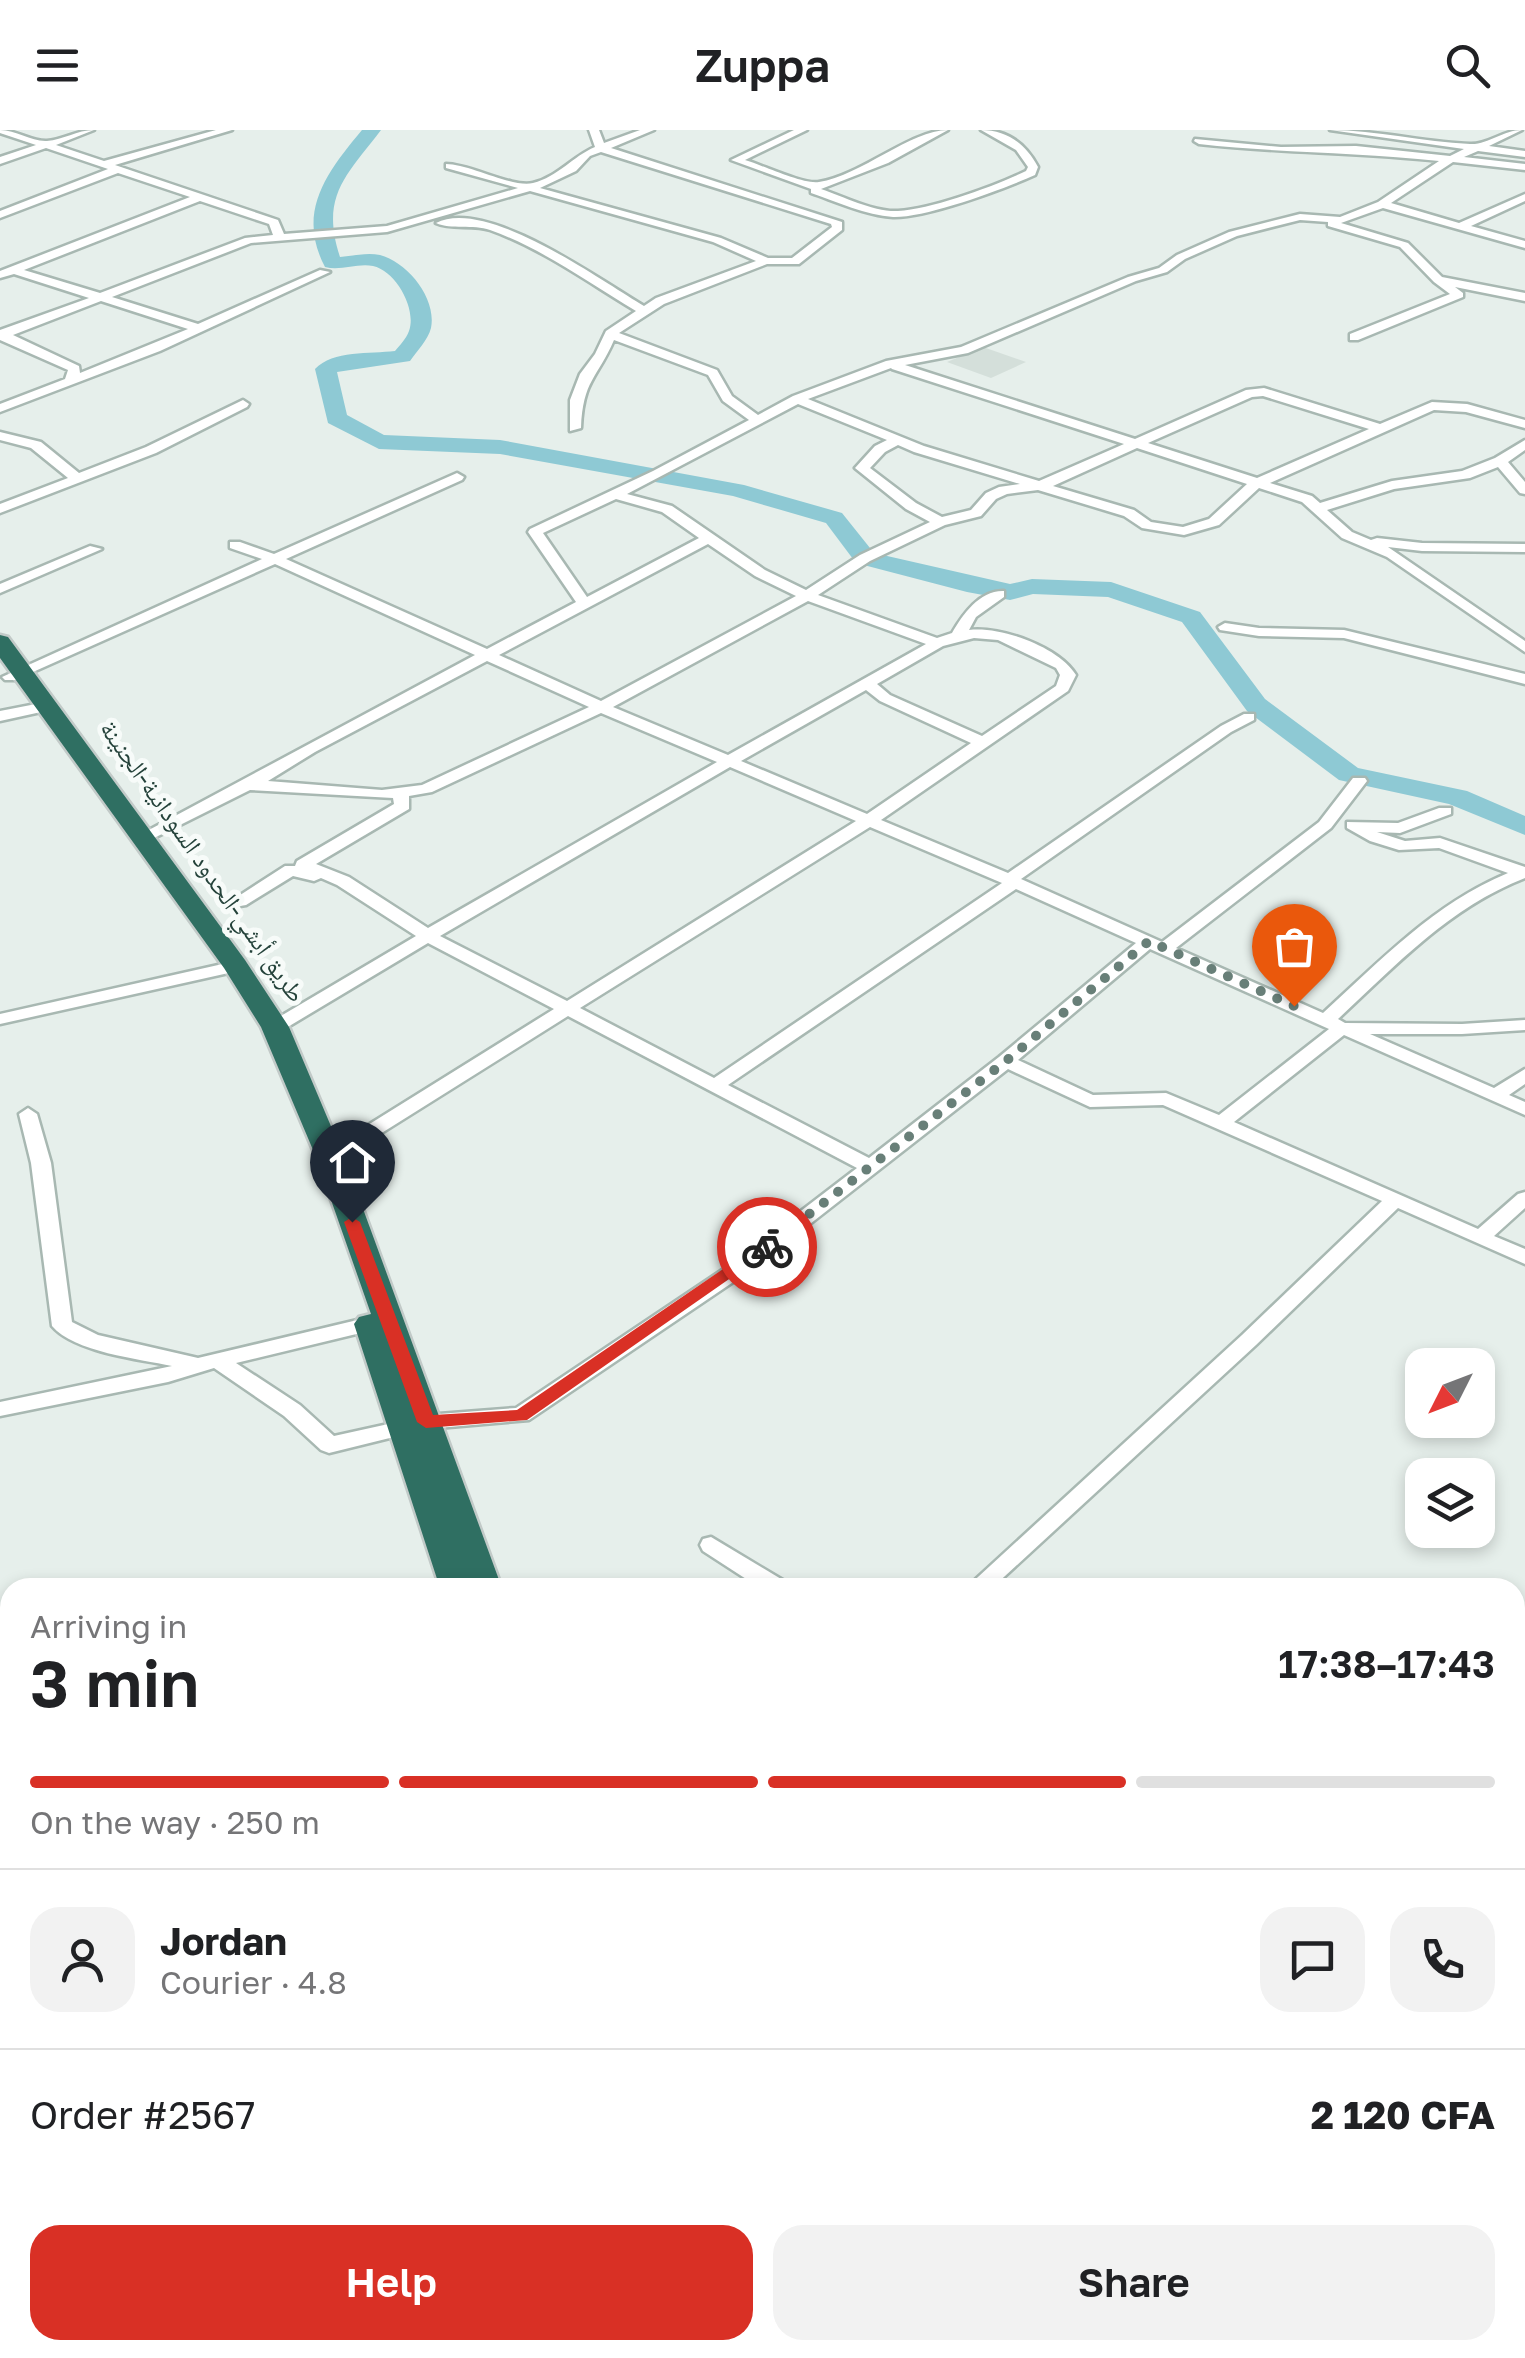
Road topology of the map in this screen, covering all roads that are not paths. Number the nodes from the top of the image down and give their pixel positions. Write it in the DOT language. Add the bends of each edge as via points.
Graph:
graph roads {
  1 [pos="2,130"];
  2 [pos="89,130"];
  3 [pos="227,130"];
  4 [pos="594,130"];
  5 [pos="648,130"];
  6 [pos="802,130"];
  7 [pos="943,130"];
  8 [pos="986,130"];
  9 [pos="1336,130"];
  10 [pos="1516,130"];
  11 [pos="1200,141"];
  12 [pos="47,145"];
  13 [pos="1480,146"];
  14 [pos="1525,146"];
  15 [pos="602,148"];
  16 [pos="1525,154"];
  17 [pos="76,155"];
  18 [pos="1454,158"];
  19 [pos="2,161"];
  20 [pos="104,164"];
  21 [pos="450,166"];
  22 [pos="1525,168"];
  23 [pos="119,169"];
  24 [pos="533,187"];
  25 [pos="817,187"];
  26 [pos="200,197"];
  27 [pos="1525,197"];
  28 [pos="1382,204"];
  29 [pos="0,214"];
  30 [pos="1300,217"];
  31 [pos="1459,227"];
  32 [pos="387,229"];
  33 [pos="279,235"];
  34 [pos="1525,244"];
  35 [pos="766,261"];
  36 [pos="4,270"];
  37 [pos="324,272"];
  38 [pos="1438,280"];
  39 [pos="102,297"];
  40 [pos="1525,298"];
  41 [pos="646,312"];
  42 [pos="200,328"];
  43 [pos="610,334"];
  44 [pos="1,335"];
  45 [pos="1354,337"];
  46 [pos="890,364"];
  47 [pos="70,381"];
  48 [pos="797,399"];
  49 [pos="243,404"];
  50 [pos="0,408"];
  51 [pos="756,419"];
  52 [pos="1525,424"];
  53 [pos="575,428"];
  54 [pos="1383,429"];
  55 [pos="0,436"];
  56 [pos="896,440"];
  57 [pos="1136,444"];
  58 [pos="1525,444"];
  59 [pos="1500,461"];
  60 [pos="458,476"];
  61 [pos="78,479"];
  62 [pos="1255,484"];
  63 [pos="1043,486"];
  64 [pos="1525,490"];
  65 [pos="612,494"];
  66 [pos="1321,507"];
  67 [pos="0,509"];
  68 [pos="940,522"];
  69 [pos="709,538"];
  70 [pos="1354,539"];
  71 [pos="235,544"];
  72 [pos="1525,548"];
  73 [pos="95,550"];
  74 [pos="276,559"];
  75 [pos="0,589"];
  76 [pos="998,594"];
  77 [pos="807,596"];
  78 [pos="584,602"];
  79 [pos="1226,627"];
  80 [pos="959,634"];
  81 [pos="932,640"];
  82 [pos="0,642"];
  83 [pos="1525,648"];
  84 [pos="487,653"];
  85 [pos="10,671"];
  86 [pos="1525,678"];
  87 [pos="864,682"];
  88 [pos="601,706"];
  89 [pos="36,710"];
  90 [pos="0,716"];
  91 [pos="1249,718"];
  92 [pos="983,743"];
  93 [pos="731,763"];
  94 [pos="1359,781"];
  95 [pos="250,786"];
  96 [pos="400,794"];
  97 [pos="1445,811"];
  98 [pos="868,821"];
  99 [pos="1353,825"];
  100 [pos="1326,826"];
  101 [pos="142,838"];
  102 [pos="1524,873"];
  103 [pos="1011,882"];
  104 [pos="178,899"];
  105 [pos="240,901"];
  106 [pos="381,906"];
  107 [pos="430,937"];
  108 [pos="1157,944"];
  109 [pos="228,968"];
  110 [pos="568,1010"];
  111 [pos="0,1018"];
  112 [pos="1334,1024"];
  113 [pos="1525,1025"];
  114 [pos="275,1027"];
  115 [pos="1006,1061"];
  116 [pos="287,1074"];
  117 [pos="1525,1075"];
  118 [pos="715,1086"];
  119 [pos="1496,1096"];
  120 [pos="1525,1109"];
  121 [pos="28,1114"];
  122 [pos="1222,1122"];
  123 [pos="330,1158"];
  124 [pos="870,1167"];
  125 [pos="1525,1198"];
  126 [pos="1396,1199"];
  127 [pos="1480,1236"];
  128 [pos="1525,1257"];
  129 [pos="370,1324"];
  130 [pos="206,1362"];
  131 [pos="0,1409"];
  132 [pos="414,1425"];
  133 [pos="711,1545"];
  134 [pos="454,1578"];
  135 [pos="480,1578"];
  136 [pos="762,1578"];
  137 [pos="988,1578"];
  1 -- 12 [label="street"];
  2 -- 12 [label="street"];
  3 -- 20 [label="street"];
  4 -- 15 [label="street"];
  5 -- 15 [label="street"];
  6 -- 25 [label="street" via="736,160"];
  7 -- 25 [label="street"];
  8 -- 25 [label="street" via="1028,154 1031,173 994,190 899,214 815,192"];
  9 -- 13 [label="street"];
  10 -- 13 [label="street"];
  11 -- 18 [label="street"];
  12 -- 17 [label="street"];
  12 -- 19 [label="street"];
  13 -- 14 [label="street"];
  13 -- 16 [label="street"];
  13 -- 18 [label="street"];
  15 -- 24 [label="street"];
  15 -- 35 [label="street" via="836,222 838,228 796,262"];
  17 -- 19 [label="street"];
  17 -- 20 [label="street"];
  18 -- 22 [label="street"];
  18 -- 28 [label="street"];
  20 -- 23 [label="street"];
  21 -- 24 [label="street"];
  23 -- 26 [label="street"];
  23 -- 29 [label="street"];
  24 -- 32 [label="street"];
  24 -- 35 [label="street" via="717,240"];
  26 -- 33 [label="street" via="274,222"];
  26 -- 36 [label="street"];
  27 -- 31 [label="street"];
  28 -- 30 [label="street" via="1342,220"];
  28 -- 31 [label="street"];
  30 -- 38 [label="street" via="1404,245"];
  30 -- 46 [label="street" via="1214,240 1163,270 964,350"];
  31 -- 34 [label="street"];
  32 -- 33 [label="street"];
  32 -- 41 [label="street" via="463,220 559,256"];
  33 -- 39 [label="street" via="249,240"];
  35 -- 41 [label="street"];
  36 -- 39 [label="street"];
  37 -- 42 [label="street"];
  38 -- 40 [label="street"];
  38 -- 45 [label="street" via="1459,295"];
  39 -- 42 [label="street"];
  39 -- 44 [label="street"];
  41 -- 43 [label="street"];
  42 -- 47 [label="street"];
  43 -- 51 [label="street" via="712,373 727,398"];
  43 -- 53 [label="street" via="576,400"];
  44 -- 47 [label="street" via="75,368"];
  46 -- 48 [label="street"];
  46 -- 57 [label="street"];
  47 -- 50 [label="street"];
  48 -- 51 [label="street"];
  48 -- 56 [label="street"];
  49 -- 61 [label="street"];
  51 -- 65 [label="street"];
  52 -- 54 [label="street" via="1432,406"];
  54 -- 57 [label="street" via="1256,391"];
  54 -- 62 [label="street"];
  55 -- 61 [label="street" via="36,445"];
  56 -- 63 [label="street"];
  56 -- 68 [label="street" via="862,468"];
  57 -- 62 [label="street"];
  57 -- 63 [label="street"];
  58 -- 59 [label="street"];
  59 -- 64 [label="street"];
  59 -- 66 [label="street"];
  60 -- 74 [label="street"];
  61 -- 67 [label="street"];
  62 -- 63 [label="street" via="1214,522 1184,531 1147,525"];
  62 -- 66 [label="street"];
  63 -- 68 [label="street" via="1004,490 976,513"];
  65 -- 69 [label="street" via="667,510"];
  65 -- 78 [label="street" via="535,532"];
  66 -- 70 [label="street"];
  68 -- 77 [label="street" via="838,572"];
  69 -- 77 [label="street"];
  69 -- 78 [label="street"];
  70 -- 72 [label="street" via="1422,548"];
  70 -- 83 [label="street" via="1392,554"];
  71 -- 74 [label="street"];
  73 -- 75 [label="street"];
  74 -- 84 [label="street"];
  74 -- 85 [label="street"];
  76 -- 80 [label="street" via="970,614"];
  77 -- 81 [label="street"];
  77 -- 88 [label="street"];
  78 -- 84 [label="street"];
  79 -- 86 [label="street" via="1344,634"];
  80 -- 87 [label="street"];
  80 -- 92 [label="street" via="992,630 1062,665 1068,675 1063,688"];
  82 -- 85 [label="highway, طريق أبشي-الحدود السودانية-الجنينة"];
  84 -- 88 [label="street"];
  84 -- 95 [label="street"];
  85 -- 89 [label="highway"];
  85 -- 101 [label="highway, طريق أبشي-الحدود السودانية-الجنينة"];
  87 -- 92 [label="street"];
  87 -- 93 [label="street"];
  88 -- 93 [label="street"];
  88 -- 96 [label="street" via="426,790"];
  89 -- 90 [label="street"];
  89 -- 104 [label="highway"];
  91 -- 103 [label="street"];
  92 -- 98 [label="street"];
  93 -- 98 [label="street"];
  93 -- 107 [label="street"];
  94 -- 100 [label="street"];
  95 -- 96 [label="street"];
  95 -- 101 [label="street"];
  96 -- 106 [label="street" via="402,806 303,865"];
  97 -- 99 [label="street" via="1400,828"];
  98 -- 103 [label="street"];
  98 -- 110 [label="street"];
  99 -- 100 [label="street"];
  99 -- 102 [label="street" via="1376,838 1405,846 1440,843"];
  100 -- 108 [label="street"];
  101 -- 104 [label="highway, طريق أبشي-الحدود السودانية-الجنينة"];
  102 -- 112 [label="street" via="1456,906"];
  103 -- 108 [label="street"];
  103 -- 118 [label="street"];
  104 -- 109 [label="highway"];
  105 -- 106 [label="street" via="292,870"];
  106 -- 107 [label="street"];
  107 -- 110 [label="street"];
  107 -- 114 [label="street"];
  108 -- 112 [label="street"];
  108 -- 115 [label="street"];
  109 -- 111 [label="street"];
  109 -- 114 [label="highway, طريق أبشي-الحدود السودانية-الجنينة"];
  109 -- 116 [label="highway"];
  110 -- 118 [label="street"];
  110 -- 123 [label="street"];
  112 -- 113 [label="street"];
  112 -- 119 [label="street"];
  112 -- 122 [label="street"];
  114 -- 116 [label="highway, طريق أبشي-الحدود السودانية-الجنينة"];
  115 -- 122 [label="street" via="1090,1101 1166,1098"];
  115 -- 124 [label="street"];
  116 -- 123 [label="highway, طريق أبشي-الحدود السودانية-الجنينة"];
  116 -- 129 [label="highway"];
  117 -- 119 [label="street"];
  118 -- 124 [label="street"];
  119 -- 120 [label="street"];
  121 -- 130 [label="street" via="41,1163 62,1326 92,1340"];
  122 -- 126 [label="street"];
  123 -- 132 [label="highway, طريق أبشي-الحدود السودانية-الجنينة"];
  124 -- 132 [label="street" via="744,1265 520,1416"];
  125 -- 127 [label="street"];
  126 -- 127 [label="street"];
  126 -- 137 [label="street"];
  127 -- 128 [label="street"];
  129 -- 130 [label="street"];
  129 -- 132 [label="highway"];
  130 -- 131 [label="street"];
  130 -- 132 [label="street" via="311,1420 329,1445"];
  132 -- 134 [label="highway"];
  132 -- 135 [label="highway, طريق أبشي-الحدود السودانية-الجنينة"];
  133 -- 136 [label="street"];
}
